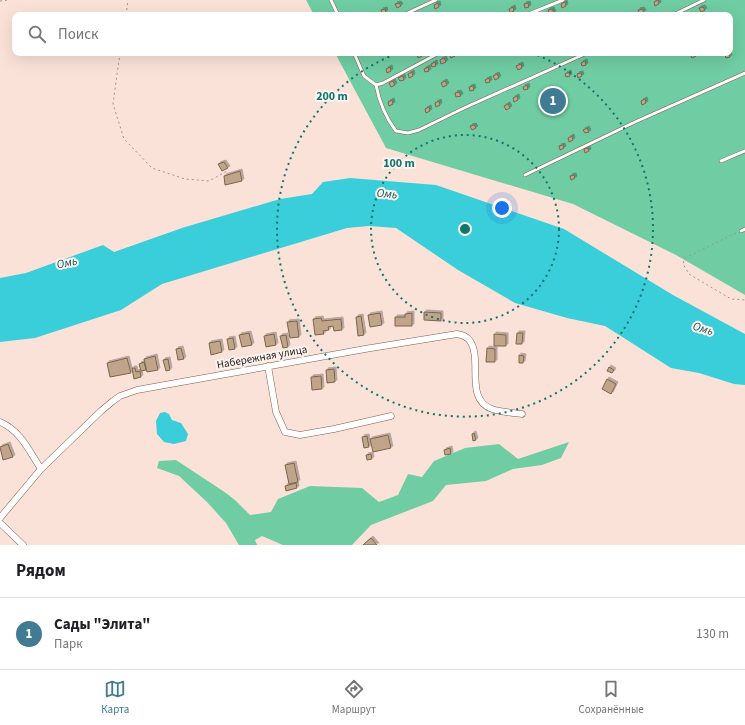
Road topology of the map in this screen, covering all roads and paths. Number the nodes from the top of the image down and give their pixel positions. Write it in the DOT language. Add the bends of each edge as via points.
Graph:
graph roads {
  1 [pos="9,0"];
  2 [pos="128,0"];
  3 [pos="331,0"];
  4 [pos="436,0"];
  5 [pos="563,0"];
  6 [pos="704,0"];
  7 [pos="0,1"];
  8 [pos="126,12"];
  9 [pos="337,12"];
  10 [pos="410,12"];
  11 [pos="533,12"];
  12 [pos="679,12"];
  13 [pos="120,56"];
  14 [pos="355,56"];
  15 [pos="433,56"];
  16 [pos="580,56"];
  17 [pos="745,73"];
  18 [pos="376,85"];
  19 [pos="745,151"];
  20 [pos="721,160"];
  21 [pos="229,170"];
  22 [pos="525,175"];
  23 [pos="743,230"];
  24 [pos="745,300"];
  25 [pos="268,366"];
  26 [pos="522,414"];
  27 [pos="391,416"];
  28 [pos="0,422"];
  29 [pos="41,469"];
  30 [pos="0,518"];
  31 [pos="0,522"];
  32 [pos="22,545"];
  1 -- 7 [label="path"];
  2 -- 8 [label="path"];
  3 -- 9 [label="lane"];
  4 -- 10 [label="lane"];
  5 -- 11 [label="lane"];
  6 -- 12 [label="lane"];
  13 -- 21 [label="path" via="112,104 124,139 152,168 185,179 209,181"];
  14 -- 18 [label="lane" via="364,76"];
  15 -- 18 [label="lane"];
  16 -- 18 [label="lane" via="408,133 396,131 391,124"];
  17 -- 22 [label="lane"];
  19 -- 20 [label="lane"];
  23 -- 24 [label="path" via="685,258 683,264 689,274 732,299"];
  25 -- 26 [label="street, Набережная улица" via="457,334 465,336 471,342 477,395 482,403 491,409"];
  25 -- 27 [label="street" via="276,412 285,432 300,435"];
  25 -- 29 [label="street, Набережная улица" via="138,390 120,396"];
  28 -- 29 [label="street" via="19,435"];
  29 -- 30 [label="street, Набережная улица"];
  31 -- 32 [label="street"];
}
